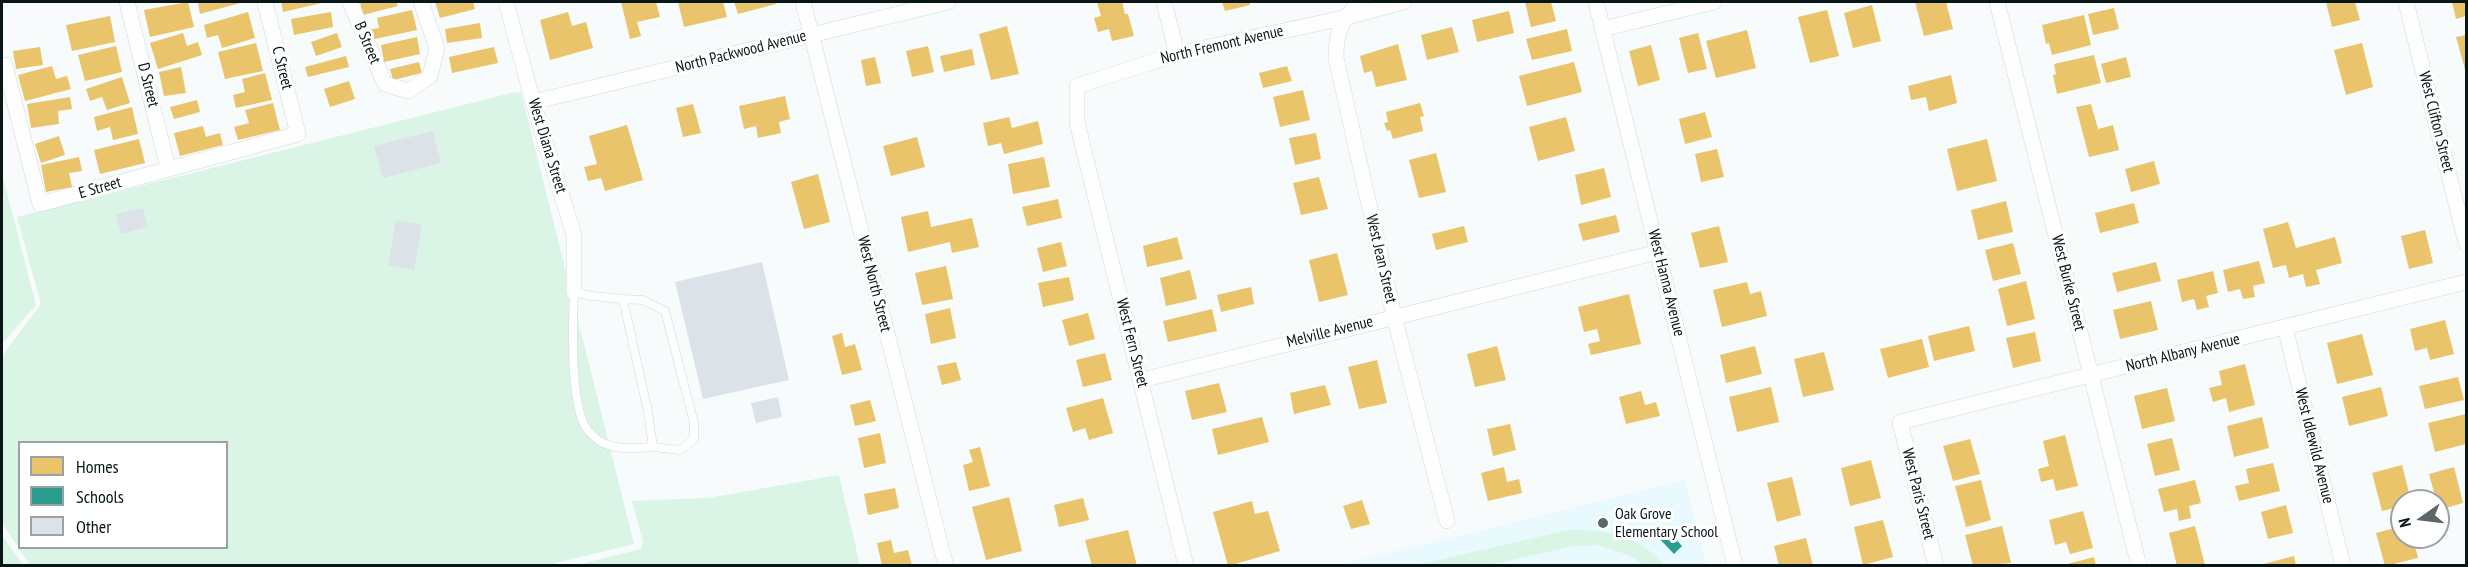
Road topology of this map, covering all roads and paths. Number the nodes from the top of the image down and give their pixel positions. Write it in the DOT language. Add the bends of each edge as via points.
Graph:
graph roads {
  1 [pos="127,2"];
  2 [pos="265,2"];
  3 [pos="350,2"];
  4 [pos="421,2"];
  5 [pos="506,2"];
  6 [pos="803,2"];
  7 [pos="948,2"];
  8 [pos="1164,2"];
  9 [pos="1360,2"];
  10 [pos="1404,2"];
  11 [pos="1596,2"];
  12 [pos="1714,2"];
  13 [pos="1997,2"];
  14 [pos="2406,2"];
  15 [pos="1343,18"];
  16 [pos="1602,29"];
  17 [pos="812,35"];
  18 [pos="1178,54"];
  19 [pos="5,65"];
  20 [pos="533,102"];
  21 [pos="1077,122"];
  22 [pos="298,134"];
  23 [pos="168,168"];
  24 [pos="2466,243"];
  25 [pos="1658,252"];
  26 [pos="2466,282"];
  27 [pos="574,292"];
  28 [pos="623,299"];
  29 [pos="1394,316"];
  30 [pos="2285,327"];
  31 [pos="2091,376"];
  32 [pos="1142,380"];
  33 [pos="1900,422"];
  34 [pos="653,447"];
  35 [pos="1447,521"];
  36 [pos="946,566"];
  37 [pos="1186,566"];
  38 [pos="1735,566"];
  39 [pos="1936,566"];
  40 [pos="2139,566"];
  41 [pos="2343,566"];
  1 -- 23 [label="street, D Street"];
  2 -- 22 [label="street, C Street"];
  3 -- 4 [label="street, B Street" via="385,84 408,91 430,76 437,48"];
  5 -- 20 [label="street, West Diana Street"];
  6 -- 17 [label="street, West North Street"];
  7 -- 17 [label="street, North Packwood Avenue"];
  8 -- 18 [label="street"];
  9 -- 15 [label="street"];
  10 -- 15 [label="street, North Fremont Avenue"];
  11 -- 16 [label="street, West Hanna Avenue"];
  12 -- 16 [label="street"];
  13 -- 31 [label="street, West Burke Street"];
  14 -- 24 [label="street, West Clifton Street"];
  15 -- 18 [label="street, North Fremont Avenue"];
  15 -- 29 [label="street, West Jean Street" via="1336,58"];
  16 -- 25 [label="street, West Hanna Avenue"];
  17 -- 20 [label="street, North Packwood Avenue"];
  17 -- 36 [label="street, West North Street"];
  18 -- 21 [label="street, North Fremont Avenue" via="1077,86"];
  19 -- 23 [label="street, E Street" via="40,204"];
  20 -- 27 [label="street, West Diana Street" via="574,235"];
  21 -- 32 [label="street, West Fern Street"];
  22 -- 23 [label="street, E Street"];
  25 -- 29 [label="street, Melville Avenue"];
  25 -- 38 [label="street, West Hanna Avenue"];
  26 -- 30 [label="street, North Albany Avenue"];
  27 -- 28 [label="lane"];
  27 -- 34 [label="lane" via="572,326 584,425 610,445"];
  28 -- 34 [label="lane"];
  28 -- 34 [label="lane" via="643,300 666,311 694,423 694,439 680,450"];
  29 -- 32 [label="street, Melville Avenue"];
  29 -- 35 [label="street, West Jean Street"];
  30 -- 31 [label="street, North Albany Avenue"];
  30 -- 41 [label="street, West Idlewild Avenue"];
  31 -- 33 [label="street, North Albany Avenue"];
  31 -- 40 [label="street, West Burke Street"];
  32 -- 37 [label="street, West Fern Street"];
  33 -- 39 [label="street, West Paris Street"];
}
